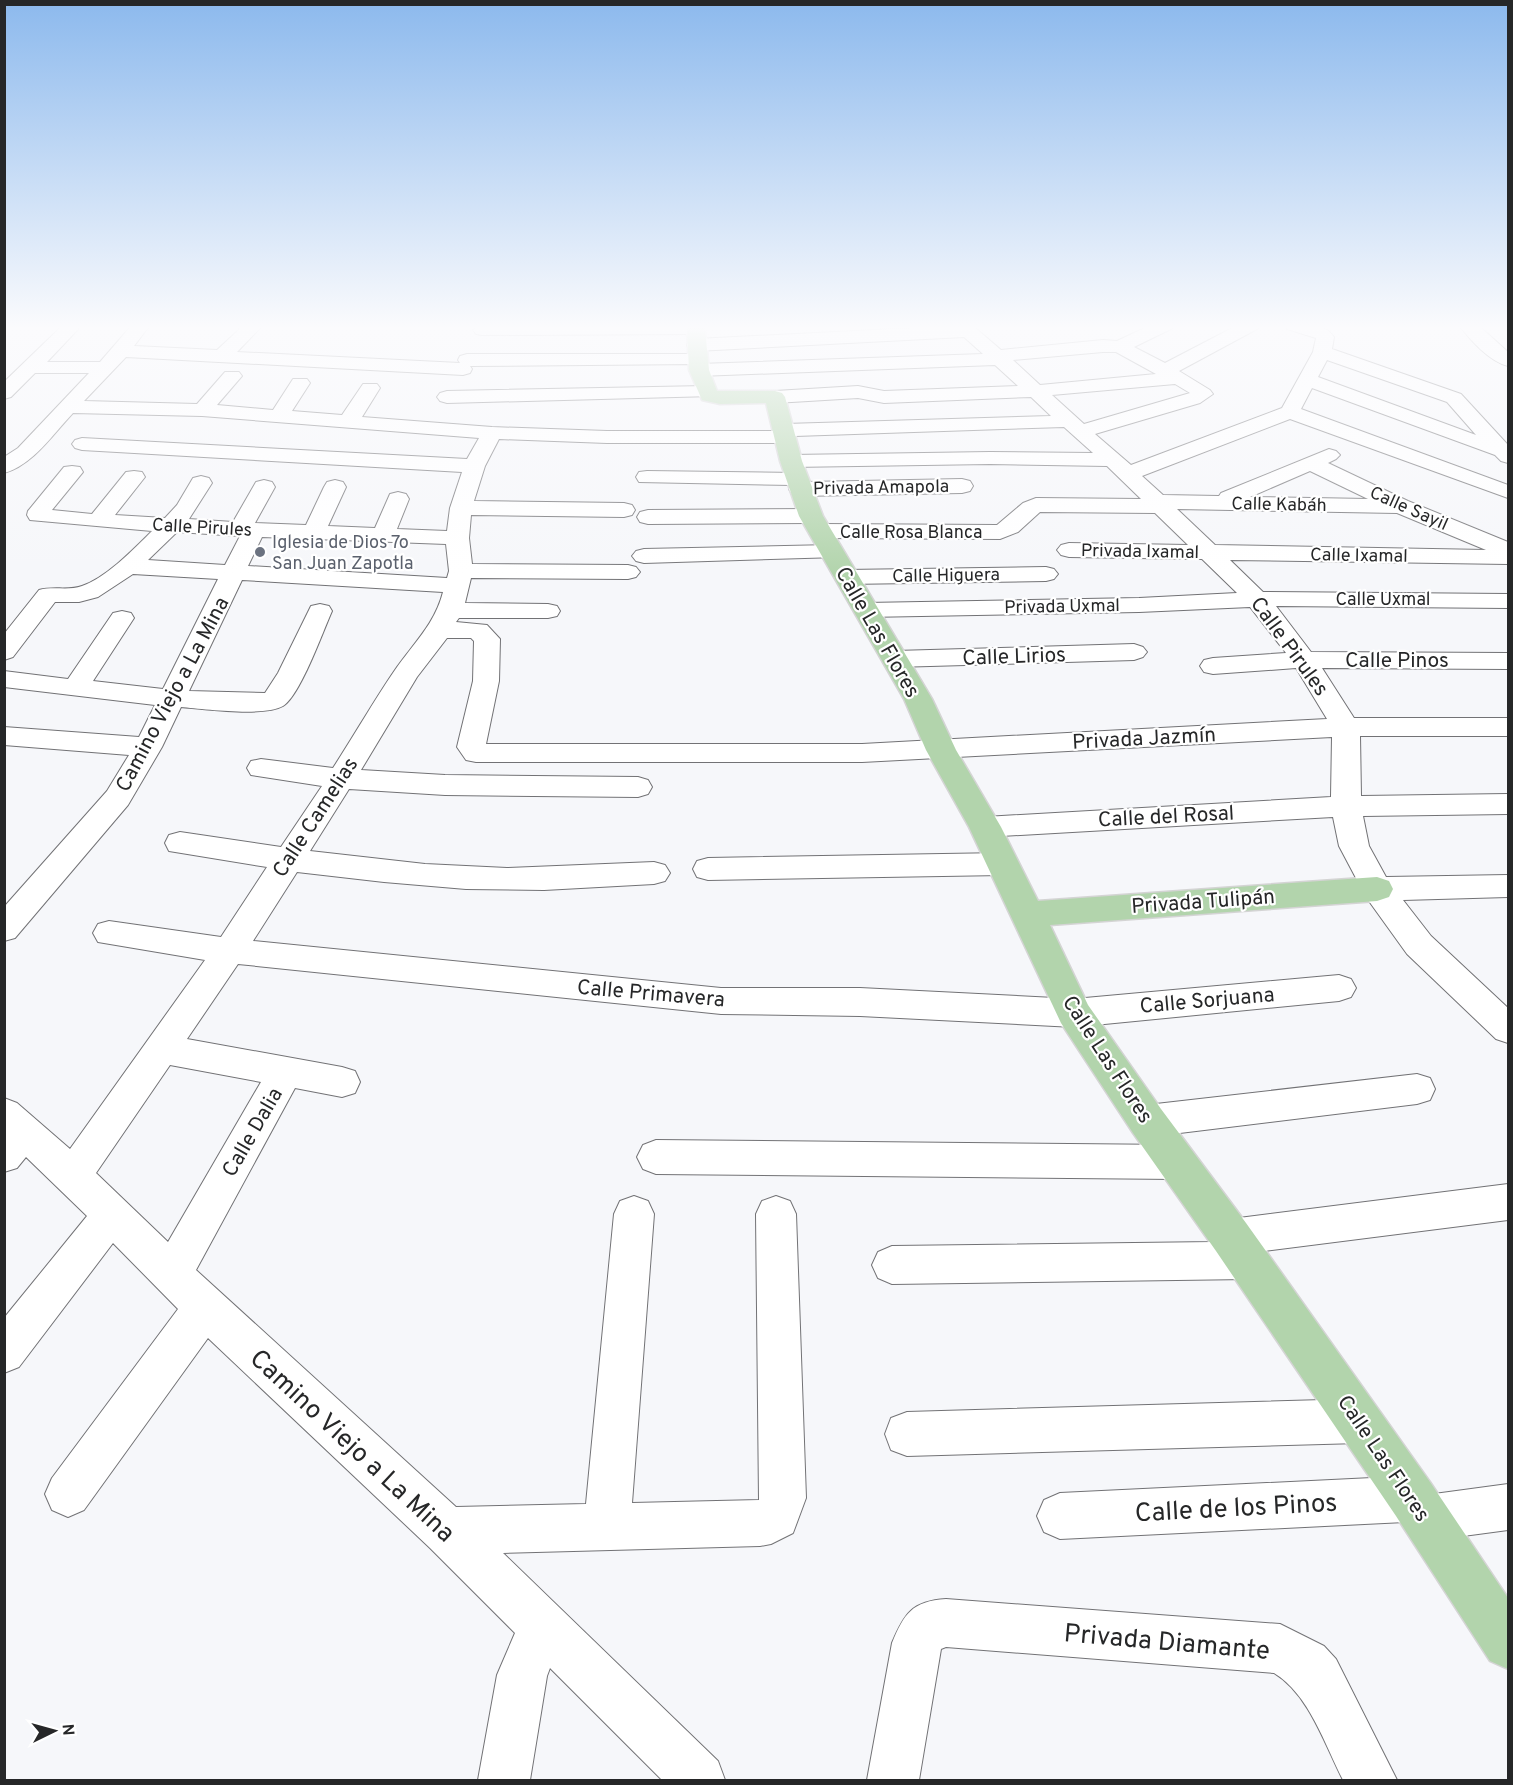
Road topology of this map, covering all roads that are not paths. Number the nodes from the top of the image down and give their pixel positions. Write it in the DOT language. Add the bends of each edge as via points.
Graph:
graph roads {
  1 [pos="66,408"];
  2 [pos="126,408"];
  3 [pos="284,408"];
  4 [pos="357,408"];
  5 [pos="442,408"];
  6 [pos="610,408"];
  7 [pos="724,408"];
  8 [pos="849,408"];
  9 [pos="1056,408"];
  10 [pos="1153,408"];
  11 [pos="1292,408"];
  12 [pos="1383,408"];
  13 [pos="1464,408"];
  14 [pos="202,410"];
  15 [pos="1290,412"];
  16 [pos="278,417"];
  17 [pos="348,422"];
  18 [pos="1076,426"];
  19 [pos="145,427"];
  20 [pos="432,428"];
  21 [pos="180,429"];
  22 [pos="227,432"];
  23 [pos="607,437"];
  24 [pos="82,444"];
  25 [pos="484,449"];
  26 [pos="1344,449"];
  27 [pos="1507,455"];
  28 [pos="1311,463"];
  29 [pos="4,467"];
  30 [pos="1121,467"];
  31 [pos="72,472"];
  32 [pos="134,477"];
  33 [pos="647,477"];
  34 [pos="201,483"];
  35 [pos="962,486"];
  36 [pos="264,487"];
  37 [pos="335,487"];
  38 [pos="804,487"];
  39 [pos="1509,492"];
  40 [pos="398,500"];
  41 [pos="1218,503"];
  42 [pos="1160,504"];
  43 [pos="1400,506"];
  44 [pos="461,508"];
  45 [pos="624,510"];
  46 [pos="648,517"];
  47 [pos="98,522"];
  48 [pos="170,525"];
  49 [pos="247,530"];
  50 [pos="314,532"];
  51 [pos="1000,532"];
  52 [pos="383,535"];
  53 [pos="458,538"];
  54 [pos="1070,550"];
  55 [pos="1509,551"];
  56 [pos="1210,552"];
  57 [pos="1509,557"];
  58 [pos="126,566"];
  59 [pos="235,573"];
  60 [pos="1046,573"];
  61 [pos="1257,599"];
  62 [pos="452,600"];
  63 [pos="1509,601"];
  64 [pos="866,610"];
  65 [pos="320,611"];
  66 [pos="548,611"];
  67 [pos="122,618"];
  68 [pos="4,652"];
  69 [pos="1134,652"];
  70 [pos="895,659"];
  71 [pos="1305,660"];
  72 [pos="1509,661"];
  73 [pos="1213,666"];
  74 [pos="4,679"];
  75 [pos="76,687"];
  76 [pos="172,697"];
  77 [pos="1346,726"];
  78 [pos="1509,727"];
  79 [pos="4,736"];
  80 [pos="148,747"];
  81 [pos="941,750"];
  82 [pos="261,768"];
  83 [pos="341,779"];
  84 [pos="638,787"];
  85 [pos="1509,804"];
  86 [pos="1346,806"];
  87 [pos="985,827"];
  88 [pos="180,843"];
  89 [pos="287,860"];
  90 [pos="1003,864"];
  91 [pos="708,869"];
  92 [pos="654,873"];
  93 [pos="1509,886"];
  94 [pos="1377,889"];
  95 [pos="1028,914"];
  96 [pos="4,929"];
  97 [pos="109,933"];
  98 [pos="229,951"];
  99 [pos="1339,988"];
  100 [pos="1074,1013"];
  101 [pos="1509,1029"];
  102 [pos="160,1049"];
  103 [pos="286,1072"];
  104 [pos="342,1082"];
  105 [pos="1417,1089"];
  106 [pos="1147,1121"];
  107 [pos="11,1134"];
  108 [pos="656,1157"];
  109 [pos="1176,1162"];
  110 [pos="73,1176"];
  111 [pos="1508,1202"];
  112 [pos="633,1214"];
  113 [pos="776,1214"];
  114 [pos="111,1215"];
  115 [pos="1240,1248"];
  116 [pos="892,1265"];
  117 [pos="172,1273"];
  118 [pos="205,1307"];
  119 [pos="4,1352"];
  120 [pos="1359,1421"];
  121 [pos="906,1434"];
  122 [pos="68,1494"];
  123 [pos="1509,1507"];
  124 [pos="1419,1509"];
  125 [pos="1059,1516"];
  126 [pos="607,1528"];
  127 [pos="447,1531"];
  128 [pos="543,1628"];
  129 [pos="1509,1643"];
  130 [pos="504,1780"];
  131 [pos="699,1780"];
  132 [pos="893,1780"];
  133 [pos="1371,1780"];
  1 -- 29 [label="street" via="25,452"];
  2 -- 14 [label="street"];
  3 -- 16 [label="street"];
  4 -- 17 [label="street"];
  5 -- 20 [label="street"];
  6 -- 23 [label="street"];
  7 -- 38 [label="main road"];
  8 -- 38 [label="street"];
  9 -- 18 [label="street, Calle Pirules"];
  10 -- 18 [label="street"];
  11 -- 15 [label="street"];
  12 -- 27 [label="street"];
  13 -- 27 [label="street"];
  14 -- 16 [label="street"];
  15 -- 30 [label="street"];
  15 -- 39 [label="street"];
  16 -- 17 [label="street"];
  17 -- 20 [label="street"];
  18 -- 30 [label="street, Calle Pirules"];
  18 -- 38 [label="street"];
  19 -- 21 [label="street"];
  20 -- 25 [label="street"];
  22 -- 25 [label="street"];
  23 -- 25 [label="street"];
  23 -- 38 [label="street" via="678,428"];
  24 -- 25 [label="street"];
  25 -- 44 [label="street"];
  26 -- 28 [label="street"];
  28 -- 41 [label="street"];
  28 -- 43 [label="street, Calle Sayil"];
  30 -- 38 [label="street" via="990,458"];
  30 -- 42 [label="street, Calle Pirules"];
  31 -- 47 [label="street, Calle Pirules" via="38,515"];
  32 -- 47 [label="street"];
  33 -- 38 [label="street"];
  34 -- 48 [label="street"];
  35 -- 38 [label="street, Privada Amapola"];
  36 -- 49 [label="street, Camino Viejo a La Mina"];
  37 -- 50 [label="street"];
  38 -- 46 [label="street, Calle Rosa Blanca"];
  38 -- 51 [label="street, Calle Rosa Blanca"];
  38 -- 60 [label="street, Calle Higuera"];
  38 -- 62 [label="street" via="636,564"];
  38 -- 64 [label="main road, Calle Las Flores"];
  40 -- 52 [label="street"];
  41 -- 42 [label="street, Calle Kabáh"];
  41 -- 43 [label="street, Calle Kabáh"];
  42 -- 51 [label="street, Calle Kabáh" via="1036,505"];
  42 -- 56 [label="street, Calle Pirules"];
  43 -- 55 [label="street, Calle Sayil"];
  44 -- 45 [label="street"];
  44 -- 53 [label="street"];
  47 -- 48 [label="street, Calle Pirules"];
  48 -- 49 [label="street, Calle Pirules"];
  48 -- 58 [label="street"];
  49 -- 50 [label="street, Calle Pirules"];
  49 -- 59 [label="street, Camino Viejo a La Mina"];
  50 -- 52 [label="street, Calle Pirules"];
  52 -- 53 [label="street, Calle Pirules"];
  53 -- 62 [label="street"];
  54 -- 56 [label="street, Privada Ixamal"];
  56 -- 57 [label="street, Calle Ixamal"];
  56 -- 61 [label="street, Calle Pirules"];
  58 -- 59 [label="street"];
  58 -- 68 [label="street" via="86,593 48,595"];
  59 -- 62 [label="street"];
  59 -- 76 [label="street, Camino Viejo a La Mina"];
  61 -- 63 [label="street, Calle Uxmal"];
  61 -- 64 [label="street, Privada Uxmal"];
  61 -- 71 [label="street, Calle Pirules"];
  62 -- 66 [label="street"];
  62 -- 81 [label="street, Privada Jazmín" via="487,639 486,681 471,747 476,753"];
  62 -- 83 [label="street, Calle Camelias"];
  64 -- 70 [label="main road, Calle Las Flores"];
  65 -- 76 [label="street" via="279,696 272,701 254,704"];
  67 -- 75 [label="street"];
  69 -- 70 [label="street, Calle Lirios"];
  70 -- 81 [label="main road, Calle Las Flores"];
  71 -- 72 [label="street, Calle Pinos"];
  71 -- 73 [label="street, Calle Pinos"];
  71 -- 77 [label="street, Calle Pirules"];
  74 -- 75 [label="street"];
  75 -- 76 [label="street"];
  76 -- 80 [label="street, Camino Viejo a La Mina"];
  77 -- 78 [label="street"];
  77 -- 81 [label="street, Privada Jazmín"];
  77 -- 86 [label="street"];
  79 -- 80 [label="street"];
  80 -- 96 [label="street, Camino Viejo a La Mina" via="118,798"];
  81 -- 87 [label="main road, Calle Las Flores"];
  82 -- 83 [label="street"];
  83 -- 84 [label="street" via="444,786"];
  83 -- 89 [label="street, Calle Camelias"];
  85 -- 86 [label="street, Calle del Rosal"];
  86 -- 87 [label="street, Calle del Rosal"];
  86 -- 94 [label="street" via="1354,846"];
  87 -- 90 [label="main road, Calle Las Flores"];
  88 -- 89 [label="street"];
  89 -- 92 [label="street" via="509,879"];
  89 -- 98 [label="street, Calle Camelias"];
  90 -- 91 [label="street"];
  90 -- 95 [label="main road, Calle Las Flores"];
  93 -- 94 [label="street"];
  94 -- 95 [label="main road, Privada Tulipán"];
  94 -- 101 [label="street" via="1419,945"];
  95 -- 100 [label="main road, Calle Las Flores"];
  97 -- 98 [label="street, Calle Primavera"];
  98 -- 100 [label="street, Calle Primavera" via="721,1001 860,1002"];
  98 -- 102 [label="street, Calle Camelias"];
  99 -- 100 [label="street, Calle Sorjuana"];
  100 -- 106 [label="main road, Calle Las Flores"];
  102 -- 103 [label="street, Calle Dalia"];
  102 -- 110 [label="street, Calle Camelias"];
  103 -- 104 [label="street"];
  103 -- 117 [label="street, Calle Dalia"];
  105 -- 106 [label="street"];
  106 -- 109 [label="main road, Calle Las Flores"];
  107 -- 110 [label="street, Camino Viejo a La Mina"];
  108 -- 109 [label="street"];
  109 -- 115 [label="main road, Calle Las Flores"];
  110 -- 114 [label="street, Camino Viejo a La Mina"];
  111 -- 115 [label="street"];
  112 -- 126 [label="street"];
  113 -- 126 [label="street" via="783,1498 777,1517 760,1523"];
  114 -- 117 [label="street, Camino Viejo a La Mina"];
  114 -- 119 [label="street"];
  115 -- 116 [label="street"];
  115 -- 120 [label="main road, Calle Las Flores"];
  117 -- 118 [label="street, Camino Viejo a La Mina"];
  118 -- 122 [label="street"];
  118 -- 127 [label="street, Camino Viejo a La Mina"];
  120 -- 121 [label="street"];
  120 -- 124 [label="main road, Calle Las Flores"];
  123 -- 124 [label="street, Calle de los Pinos"];
  124 -- 125 [label="street, Calle de los Pinos"];
  124 -- 129 [label="main road, Calle Las Flores"];
  126 -- 127 [label="street"];
  127 -- 128 [label="street, Camino Viejo a La Mina"];
  128 -- 130 [label="street" via="522,1675"];
  128 -- 131 [label="street, Camino Viejo a La Mina"];
  132 -- 133 [label="street, Privada Diamante" via="917,1642 927,1626 946,1623 1280,1649 1306,1664 1318,1677"];
}
